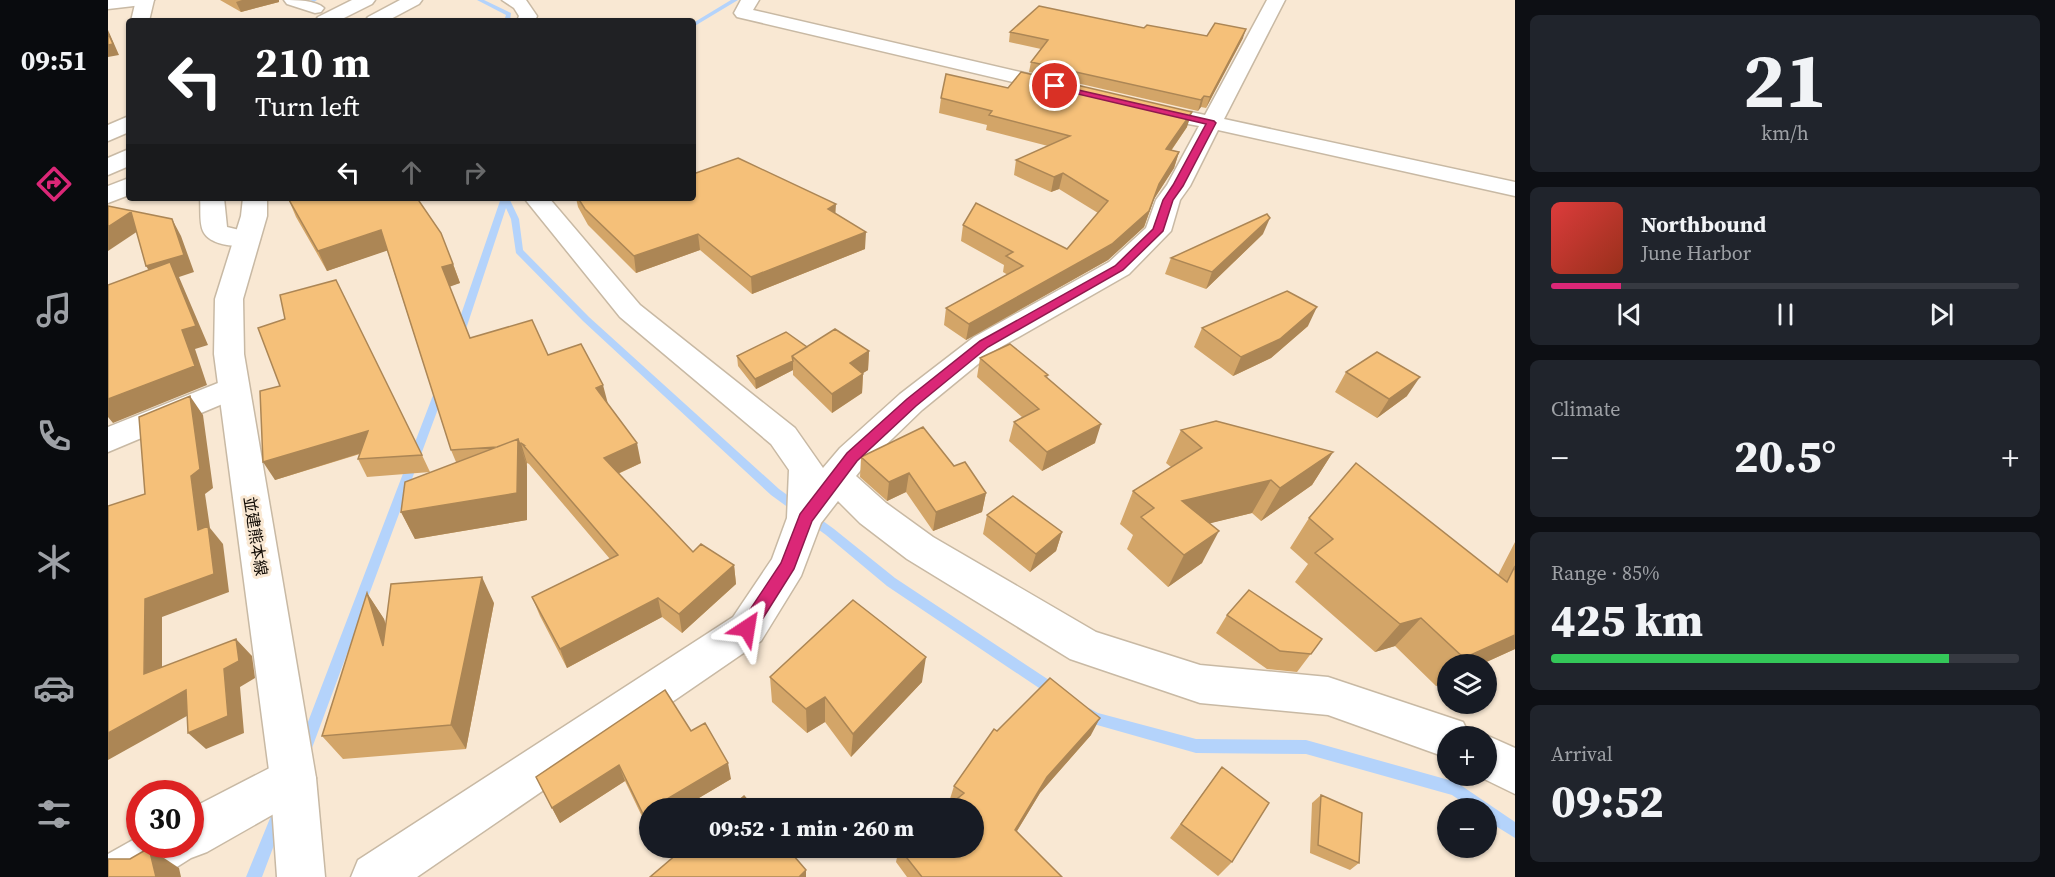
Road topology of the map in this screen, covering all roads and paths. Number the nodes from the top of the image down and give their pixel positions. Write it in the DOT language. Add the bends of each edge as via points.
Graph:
graph roads {
  1 [pos="145,0"];
  2 [pos="293,0"];
  3 [pos="366,0"];
  4 [pos="413,0"];
  5 [pos="750,0"];
  6 [pos="1276,0"];
  7 [pos="108,4"];
  8 [pos="319,14"];
  9 [pos="141,18"];
  10 [pos="380,18"];
  11 [pos="1074,91"];
  12 [pos="1177,115"];
  13 [pos="1211,123"];
  14 [pos="126,125"];
  15 [pos="108,134"];
  16 [pos="126,158"];
  17 [pos="108,168"];
  18 [pos="126,187"];
  19 [pos="1515,189"];
  20 [pos="108,196"];
  21 [pos="212,201"];
  22 [pos="255,201"];
  23 [pos="538,201"];
  24 [pos="247,239"];
  25 [pos="233,388"];
  26 [pos="108,440"];
  27 [pos="835,477"];
  28 [pos="805,518"];
  29 [pos="1437,733"];
  30 [pos="1497,762"];
  31 [pos="1515,772"];
  32 [pos="293,778"];
  33 [pos="204,827"];
  34 [pos="148,858"];
  35 [pos="114,877"];
  36 [pos="301,877"];
  37 [pos="375,877"];
  1 -- 7 [label="street"];
  1 -- 9 [label="street"];
  2 -- 8 [label="street"];
  3 -- 8 [label="street"];
  4 -- 10 [label="street"];
  5 -- 11 [label="street" via="743,13"];
  6 -- 13 [label="street"];
  12 -- 13 [label="street"];
  13 -- 19 [label="street"];
  13 -- 27 [label="street" via="1168,200 1158,231 1119,268 984,344 911,402"];
  14 -- 15 [label="street"];
  16 -- 17 [label="street"];
  18 -- 20 [label="street"];
  21 -- 24 [label="street" via="215,230 225,236"];
  22 -- 24 [label="street, 並建熊本線"];
  23 -- 28 [label="street" via="630,311 783,436 806,468"];
  24 -- 25 [label="street, 並建熊本線" via="229,299"];
  25 -- 26 [label="street"];
  25 -- 32 [label="street, 並建熊本線"];
  27 -- 28 [label="street"];
  27 -- 29 [label="street" via="873,513 920,548 1084,646 1200,684 1328,696"];
  28 -- 37 [label="street" via="788,565 747,628"];
  30 -- 31 [label="street"];
  32 -- 33 [label="street"];
  32 -- 36 [label="street, 並建熊本線"];
  34 -- 35 [label="street"];
}
